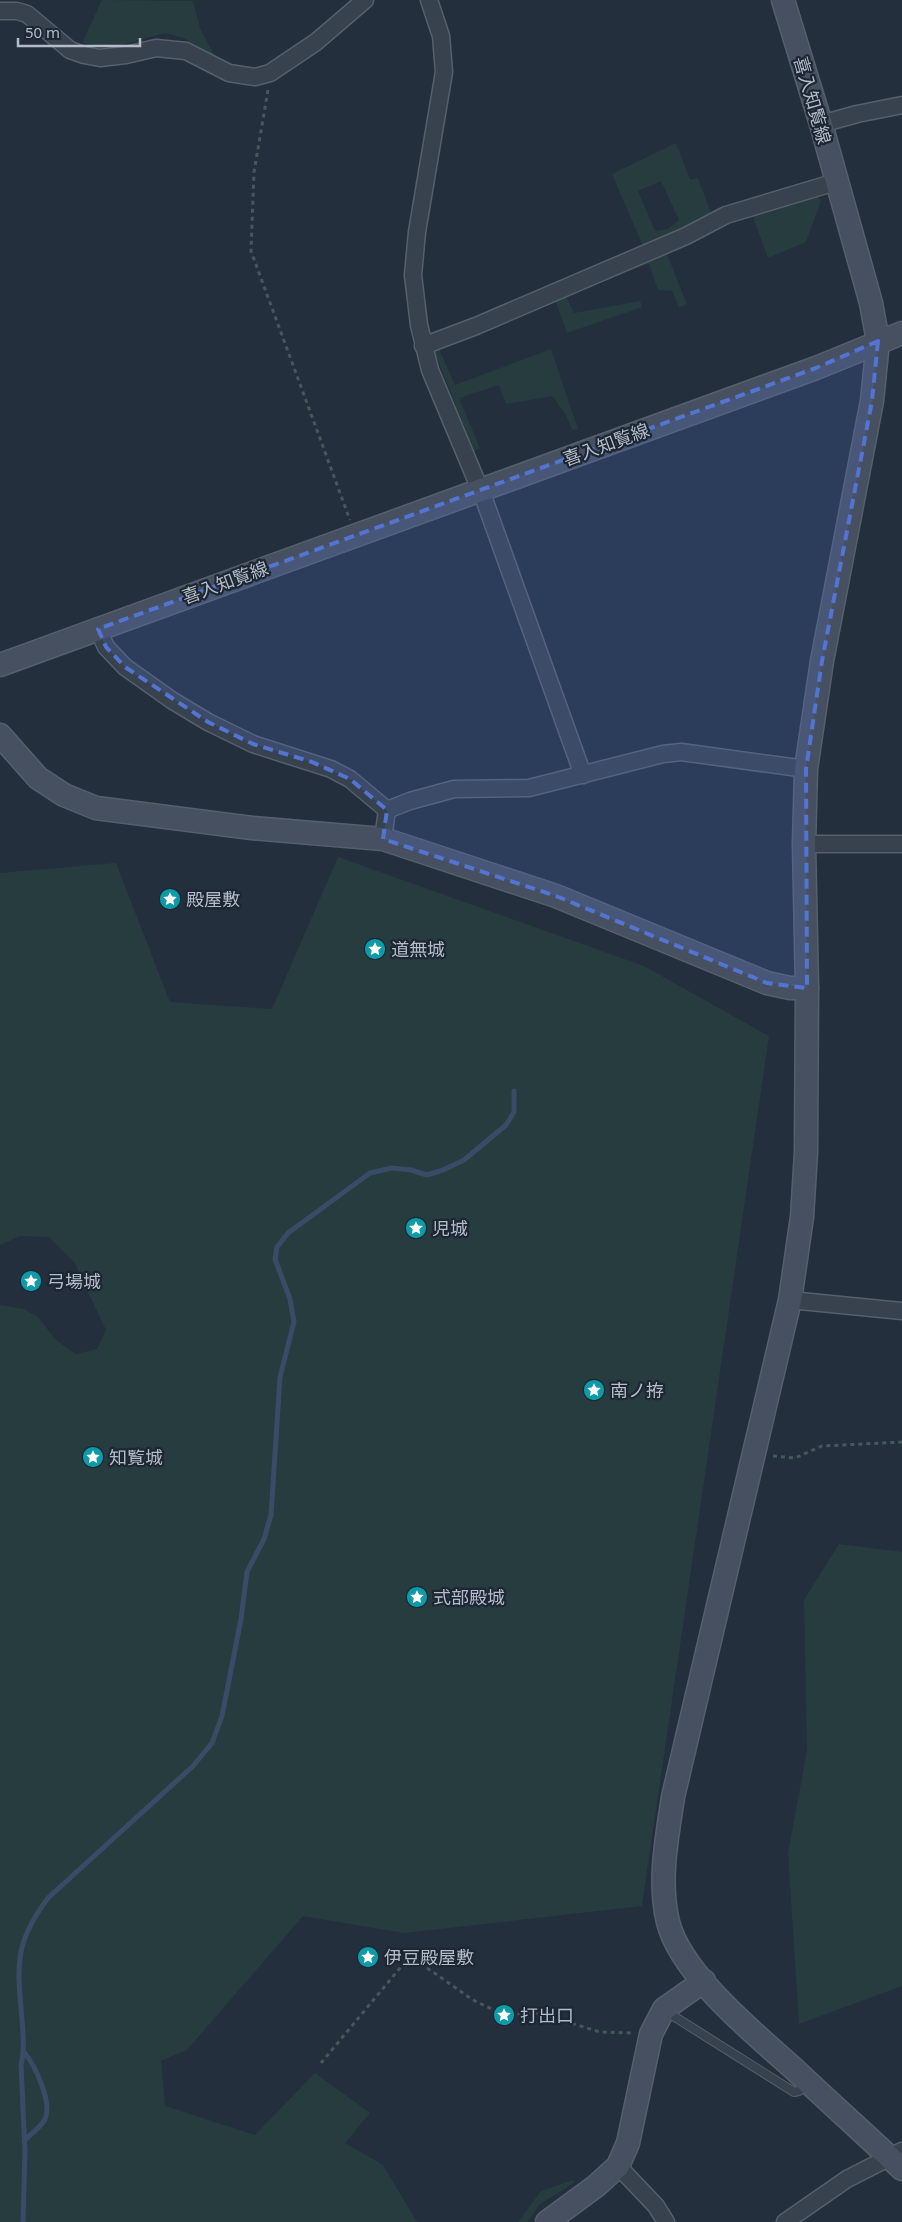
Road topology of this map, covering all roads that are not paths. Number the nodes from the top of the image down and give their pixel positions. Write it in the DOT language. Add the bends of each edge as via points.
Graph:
graph roads {
  1 [pos="365,0"];
  2 [pos="429,0"];
  3 [pos="783,0"];
  4 [pos="0,11"];
  5 [pos="902,106"];
  6 [pos="822,124"];
  7 [pos="836,182"];
  8 [pos="902,333"];
  9 [pos="878,341"];
  10 [pos="423,346"];
  11 [pos="480,490"];
  12 [pos="98,630"];
  13 [pos="0,665"];
  14 [pos="0,735"];
  15 [pos="806,769"];
  16 [pos="583,775"];
  17 [pos="387,810"];
  18 [pos="383,839"];
  19 [pos="804,844"];
  20 [pos="902,844"];
  21 [pos="807,988"];
  22 [pos="790,1300"];
  23 [pos="902,1311"];
  24 [pos="704,1981"];
  25 [pos="664,2010"];
  26 [pos="808,2083"];
  27 [pos="898,2159"];
  28 [pos="618,2166"];
  29 [pos="547,2222"];
  30 [pos="666,2222"];
  31 [pos="785,2222"];
  1 -- 4 [label="street" via="316,42 270,74 255,77 229,73 186,51 156,48 100,58 84,55 70,50 27,14"];
  2 -- 10 [label="street" via="441,36 444,72 417,232 413,275"];
  3 -- 6 [label="street, 喜入知覧線"];
  5 -- 6 [label="street"];
  6 -- 7 [label="street, 喜入知覧線"];
  7 -- 9 [label="street, 喜入知覧線" via="871,303"];
  7 -- 10 [label="street" via="726,215 686,236"];
  8 -- 9 [label="street"];
  9 -- 11 [label="street, 喜入知覧線" via="816,368"];
  9 -- 15 [label="street" via="872,401 822,661"];
  10 -- 11 [label="street"];
  11 -- 12 [label="street, 喜入知覧線"];
  11 -- 16 [label="street"];
  12 -- 13 [label="street, 喜入知覧線"];
  12 -- 17 [label="street" via="106,647 125,667 194,714 253,744 332,769 350,778"];
  14 -- 18 [label="street" via="38,778 64,795 96,808 252,828"];
  15 -- 16 [label="street" via="682,752"];
  15 -- 19 [label="street"];
  16 -- 17 [label="street" via="529,788 454,789"];
  17 -- 18 [label="street"];
  18 -- 21 [label="street" via="556,896 767,983"];
  19 -- 20 [label="street"];
  19 -- 21 [label="street"];
  21 -- 22 [label="street" via="806,1152 802,1217"];
  22 -- 23 [label="street"];
  22 -- 24 [label="street" via="673,1797 665,1854 663,1879 668,1922 679,1949"];
  24 -- 25 [label="street"];
  24 -- 26 [label="street" via="740,2021"];
  25 -- 26 [label="lane" via="794,2092"];
  25 -- 28 [label="street" via="650,2034 628,2143"];
  26 -- 27 [label="street"];
  27 -- 31 [label="street" via="847,2179"];
  28 -- 29 [label="street"];
  28 -- 30 [label="street" via="656,2206"];
}
